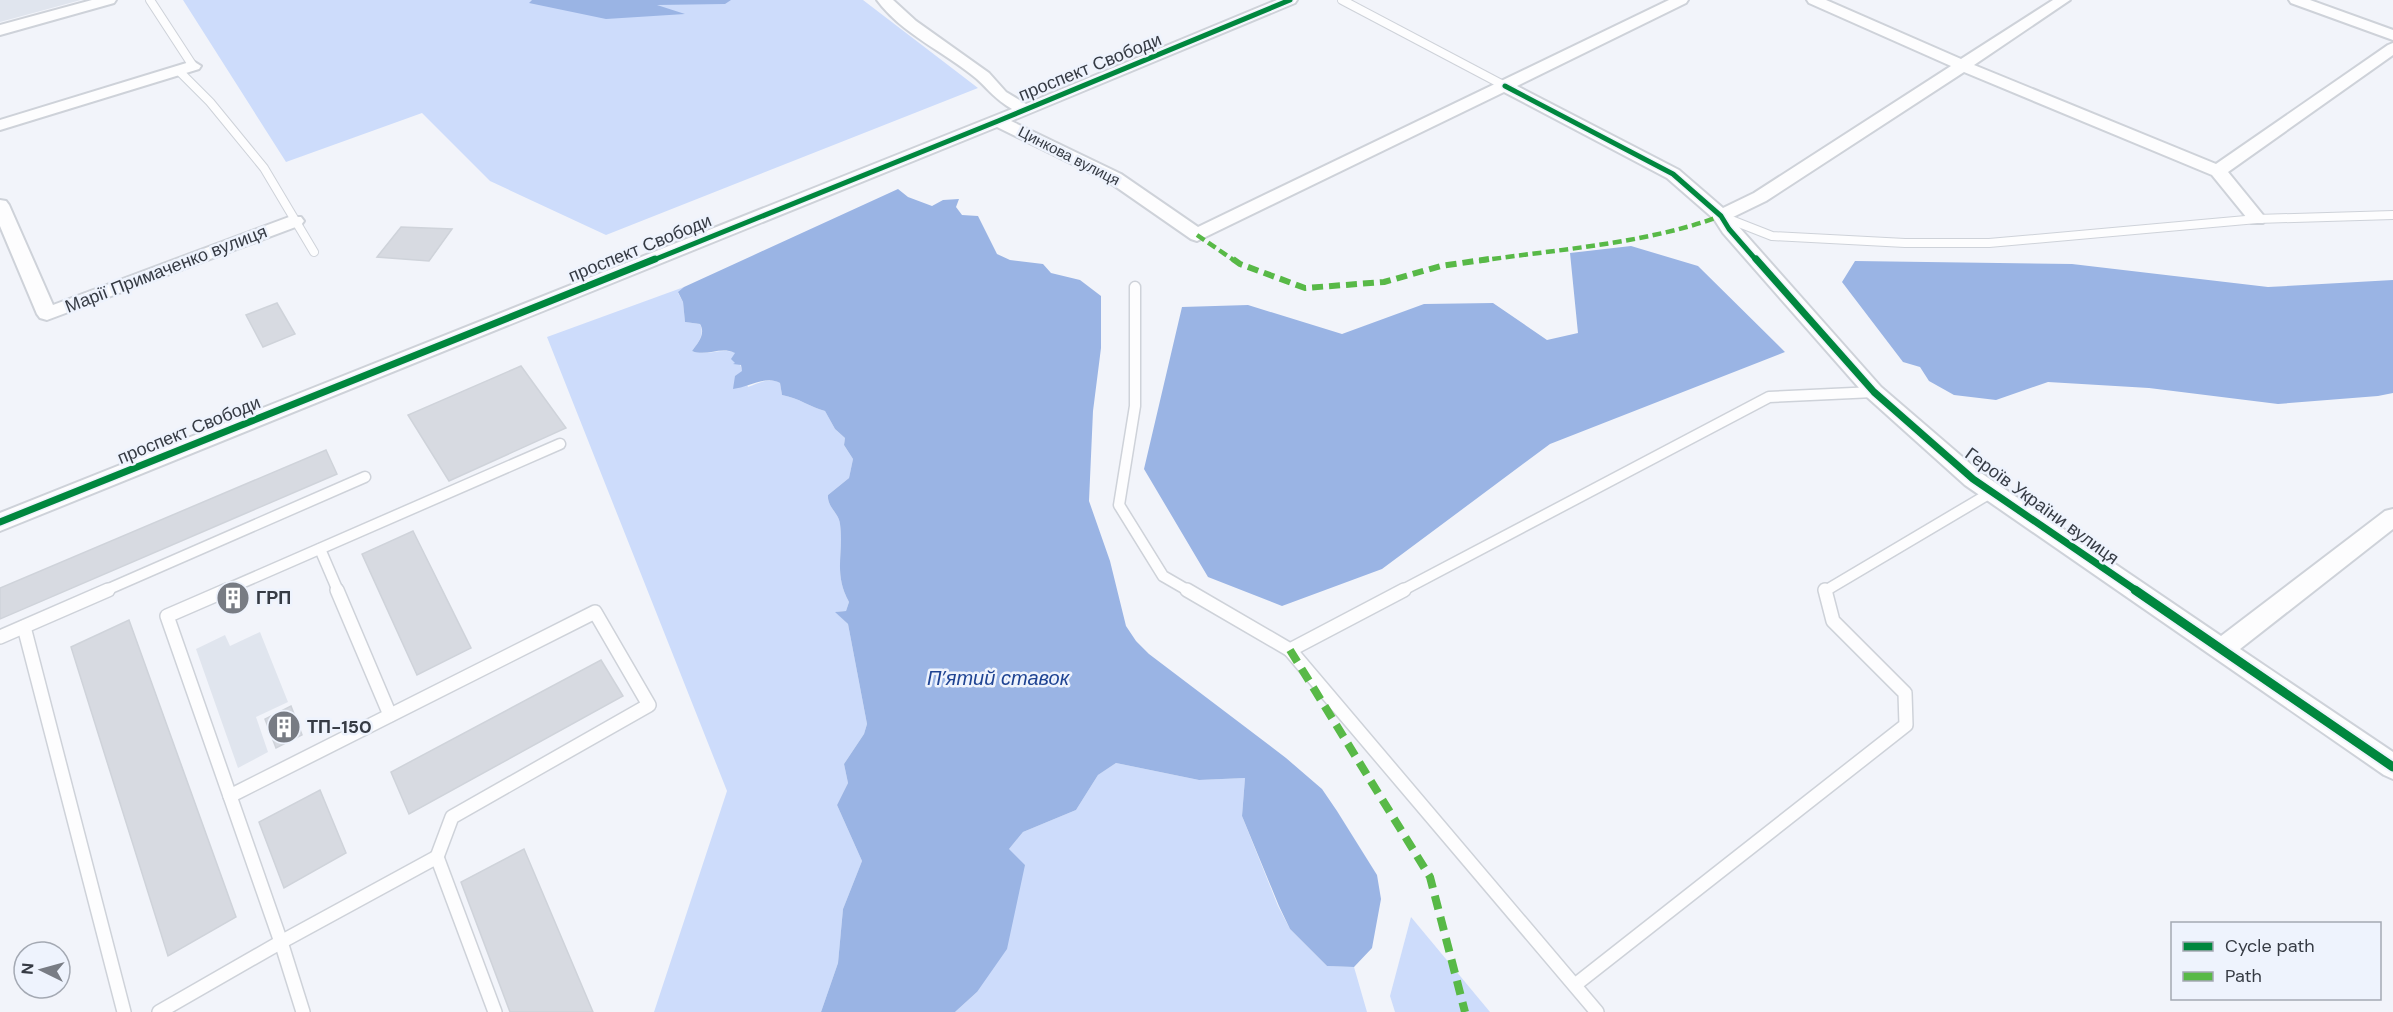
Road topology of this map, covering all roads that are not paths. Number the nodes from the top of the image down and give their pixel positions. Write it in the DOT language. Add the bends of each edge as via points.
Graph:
graph roads {
  1 [pos="108,0"];
  2 [pos="150,0"];
  3 [pos="887,0"];
  4 [pos="1290,0"];
  5 [pos="1342,0"];
  6 [pos="1681,0"];
  7 [pos="1814,0"];
  8 [pos="2063,0"];
  9 [pos="2296,0"];
  10 [pos="0,30"];
  11 [pos="2393,35"];
  12 [pos="2393,48"];
  13 [pos="1964,66"];
  14 [pos="186,69"];
  15 [pos="1505,86"];
  16 [pos="1024,110"];
  17 [pos="998,121"];
  18 [pos="0,125"];
  19 [pos="2218,171"];
  20 [pos="0,205"];
  21 [pos="2393,215"];
  22 [pos="1721,216"];
  23 [pos="2257,219"];
  24 [pos="295,221"];
  25 [pos="314,252"];
  26 [pos="1135,287"];
  27 [pos="1874,392"];
  28 [pos="560,444"];
  29 [pos="365,477"];
  30 [pos="1992,492"];
  31 [pos="2393,517"];
  32 [pos="0,522"];
  33 [pos="320,549"];
  34 [pos="24,627"];
  35 [pos="0,637"];
  36 [pos="1290,650"];
  37 [pos="2220,650"];
  38 [pos="390,716"];
  39 [pos="2393,767"];
  40 [pos="230,796"];
  41 [pos="437,857"];
  42 [pos="281,942"];
  43 [pos="1575,985"];
  44 [pos="124,1012"];
  45 [pos="159,1012"];
  46 [pos="303,1012"];
  47 [pos="495,1012"];
  48 [pos="1597,1012"];
  1 -- 10 [label="street"];
  2 -- 14 [label="lane"];
  3 -- 16 [label="street, Цинкова вулиця" via="911,24"];
  4 -- 16 [label="street, проспект Свободи"];
  5 -- 15 [label="lane"];
  6 -- 15 [label="street"];
  7 -- 13 [label="street"];
  8 -- 13 [label="street"];
  9 -- 11 [label="street"];
  12 -- 19 [label="street"];
  13 -- 19 [label="street"];
  13 -- 22 [label="street" via="1760,197"];
  14 -- 18 [label="street"];
  14 -- 24 [label="lane" via="264,168"];
  15 -- 17 [label="street, Цинкова вулиця" via="1197,235 1115,178"];
  15 -- 22 [label="street, Героїв України вулиця" via="1673,174"];
  16 -- 17 [label="street, проспект Свободи"];
  17 -- 32 [label="street, проспект Свободи"];
  19 -- 23 [label="street"];
  20 -- 24 [label="street, Марії Примаченко вулиця" via="47,314"];
  21 -- 23 [label="lane"];
  22 -- 23 [label="lane" via="1772,236 1905,243 1989,243"];
  22 -- 27 [label="street, Героїв України вулиця" via="1729,230"];
  24 -- 25 [label="lane"];
  26 -- 36 [label="lane" via="1135,406 1119,505 1162,576"];
  27 -- 30 [label="street, Героїв України вулиця"];
  27 -- 36 [label="lane" via="1769,397"];
  28 -- 33 [label="lane"];
  29 -- 34 [label="lane"];
  30 -- 37 [label="street, Героїв України вулиця"];
  30 -- 43 [label="lane" via="1825,590 1833,621 1905,693 1906,724"];
  31 -- 37 [label="street"];
  33 -- 38 [label="lane"];
  33 -- 40 [label="lane" via="167,616"];
  34 -- 35 [label="lane"];
  34 -- 44 [label="lane"];
  36 -- 43 [label="lane"];
  37 -- 39 [label="street, Героїв України вулиця"];
  38 -- 40 [label="lane"];
  38 -- 41 [label="lane" via="595,612 649,705 452,817"];
  40 -- 42 [label="lane"];
  41 -- 42 [label="lane"];
  41 -- 47 [label="lane"];
  42 -- 45 [label="lane"];
  42 -- 46 [label="lane"];
  43 -- 48 [label="lane"];
}
